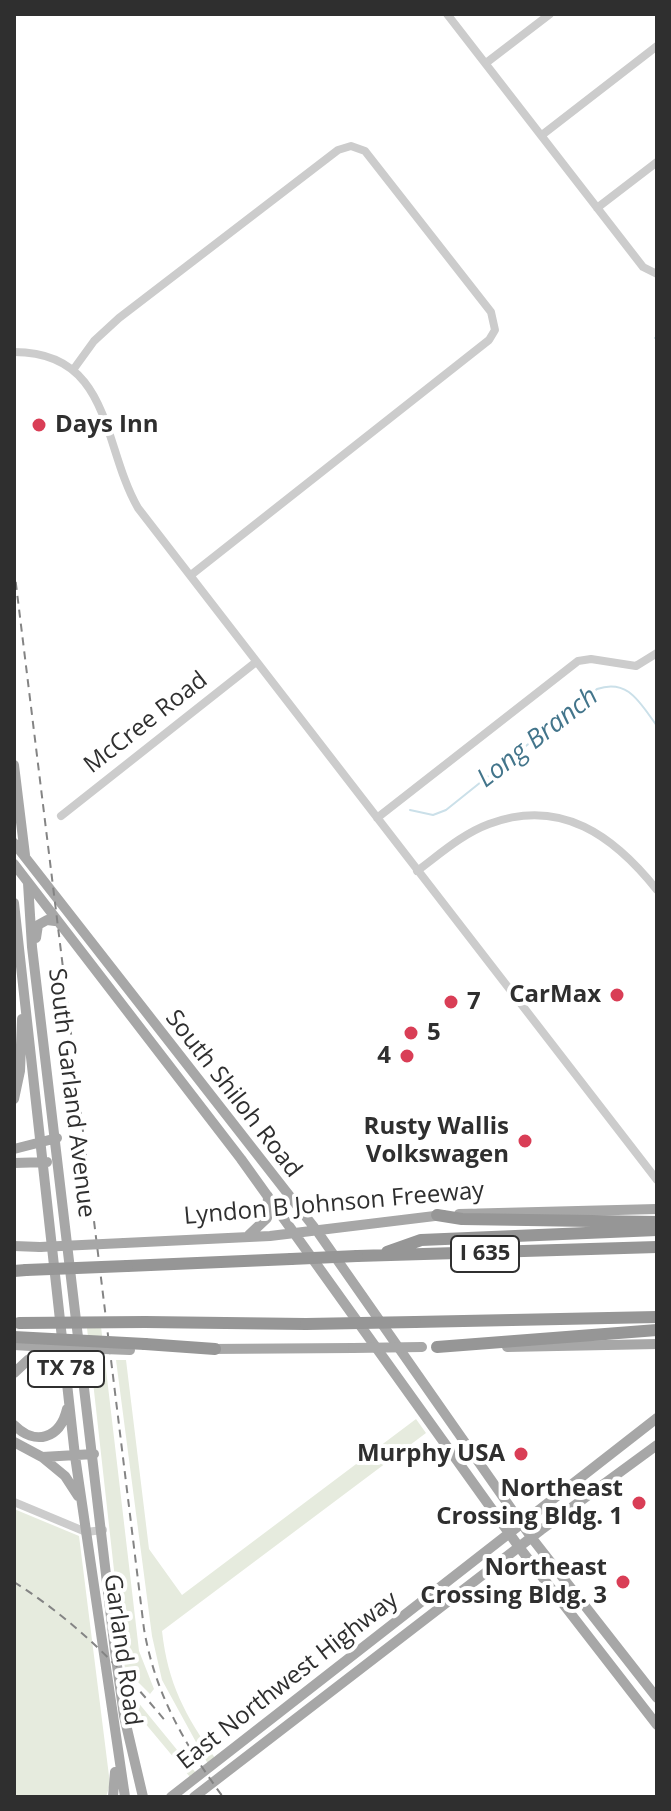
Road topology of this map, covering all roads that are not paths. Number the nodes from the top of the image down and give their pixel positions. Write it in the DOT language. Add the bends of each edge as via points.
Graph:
graph roads {
  1 [pos="447,14"];
  2 [pos="550,14"];
  3 [pos="657,46"];
  4 [pos="486,63"];
  5 [pos="542,135"];
  6 [pos="657,162"];
  7 [pos="597,208"];
  8 [pos="657,274"];
  9 [pos="14,352"];
  10 [pos="73,370"];
  11 [pos="191,575"];
  12 [pos="657,653"];
  13 [pos="256,662"];
  14 [pos="14,765"];
  15 [pos="61,816"];
  16 [pos="377,818"];
  17 [pos="17,846"];
  18 [pos="25,858"];
  19 [pos="14,864"];
  20 [pos="417,871"];
  21 [pos="29,884"];
  22 [pos="657,890"];
  23 [pos="14,903"];
  24 [pos="55,921"];
  25 [pos="32,947"];
  26 [pos="22,981"];
  27 [pos="164,1060"];
  28 [pos="195,1079"];
  29 [pos="14,1099"];
  30 [pos="57,1138"];
  31 [pos="39,1141"];
  32 [pos="14,1149"];
  33 [pos="252,1150"];
  34 [pos="241,1159"];
  35 [pos="38,1162"];
  36 [pos="60,1162"];
  37 [pos="14,1163"];
  38 [pos="657,1180"];
  39 [pos="267,1194"];
  40 [pos="657,1209"];
  41 [pos="437,1215"];
  42 [pos="657,1222"];
  43 [pos="657,1230"];
  44 [pos="317,1231"];
  45 [pos="297,1233"];
  46 [pos="245,1237"];
  47 [pos="14,1238"];
  48 [pos="20,1246"];
  49 [pos="657,1247"];
  50 [pos="376,1256"];
  51 [pos="20,1271"];
  52 [pos="657,1317"];
  53 [pos="16,1323"];
  54 [pos="657,1330"];
  55 [pos="14,1337"];
  56 [pos="657,1344"];
  57 [pos="14,1345"];
  58 [pos="52,1347"];
  59 [pos="437,1347"];
  60 [pos="215,1349"];
  61 [pos="416,1372"];
  62 [pos="14,1373"];
  63 [pos="403,1383"];
  64 [pos="68,1403"];
  65 [pos="657,1418"];
  66 [pos="14,1425"];
  67 [pos="14,1442"];
  68 [pos="657,1445"];
  69 [pos="94,1454"];
  70 [pos="75,1456"];
  71 [pos="42,1457"];
  72 [pos="14,1502"];
  73 [pos="83,1507"];
  74 [pos="523,1524"];
  75 [pos="103,1525"];
  76 [pos="86,1532"];
  77 [pos="510,1533"];
  78 [pos="531,1537"];
  79 [pos="519,1547"];
  80 [pos="388,1628"];
  81 [pos="397,1640"];
  82 [pos="657,1698"];
  83 [pos="293,1701"];
  84 [pos="303,1713"];
  85 [pos="112,1722"];
  86 [pos="657,1725"];
  87 [pos="113,1797"];
  88 [pos="125,1797"];
  89 [pos="143,1797"];
  90 [pos="171,1797"];
  91 [pos="194,1797"];
  1 -- 4 [label="street"];
  2 -- 4 [label="street"];
  3 -- 5 [label="street"];
  4 -- 5 [label="street"];
  5 -- 7 [label="street"];
  6 -- 7 [label="street"];
  7 -- 8 [label="street" via="650,273"];
  9 -- 10 [label="street" via="49,357"];
  10 -- 11 [label="street" via="102,406 127,488"];
  10 -- 11 [label="street" via="119,318 338,150 349,147 365,151 491,312 495,330 489,340"];
  11 -- 13 [label="street"];
  12 -- 16 [label="street" via="636,666 578,661"];
  13 -- 15 [label="street, McCree Road"];
  13 -- 16 [label="street"];
  14 -- 17 [label="main road, South Garland Avenue / TX 78"];
  16 -- 20 [label="street"];
  17 -- 18 [label="main road, South Garland Avenue / TX 78"];
  18 -- 21 [label="main road, South Garland Avenue / TX 78"];
  18 -- 28 [label="main road, South Shiloh Road"];
  19 -- 21 [label="main road, South Shiloh Road"];
  20 -- 22 [label="street" via="488,824 541,816 563,819 605,837 625,851"];
  20 -- 38 [label="street"];
  21 -- 24 [label="main road, South Shiloh Road"];
  21 -- 25 [label="main road, South Garland Avenue / TX 78"];
  23 -- 26 [label="main road, South Garland Avenue / TX 78"];
  24 -- 25 [label="main road" via="38,925"];
  24 -- 27 [label="main road, South Shiloh Road"];
  25 -- 30 [label="main road, South Garland Avenue / TX 78"];
  26 -- 29 [label="main road" via="20,1071"];
  26 -- 31 [label="main road, South Garland Avenue / TX 78"];
  27 -- 28 [label="main road"];
  27 -- 34 [label="main road, South Shiloh Road"];
  28 -- 33 [label="main road, South Shiloh Road"];
  30 -- 31 [label="main road"];
  30 -- 36 [label="main road, South Garland Avenue / TX 78"];
  31 -- 32 [label="main road"];
  31 -- 35 [label="main road, South Garland Avenue / TX 78"];
  33 -- 34 [label="main road"];
  33 -- 44 [label="main road, South Shiloh Road"];
  34 -- 39 [label="main road, South Shiloh Road"];
  35 -- 36 [label="main road"];
  35 -- 37 [label="main road"];
  35 -- 64 [label="main road, South Garland Avenue / TX 78"];
  36 -- 69 [label="main road, South Garland Avenue / TX 78"];
  39 -- 45 [label="main road, South Shiloh Road"];
  39 -- 46 [label="main road" via="267,1218"];
  40 -- 41 [label="main road, Lyndon B Johnson Freeway"];
  41 -- 42 [label="highway"];
  41 -- 44 [label="main road, Lyndon B Johnson Freeway"];
  43 -- 50 [label="highway" via="421,1240"];
  44 -- 45 [label="main road, Lyndon B Johnson Freeway"];
  44 -- 61 [label="main road, South Shiloh Road"];
  45 -- 46 [label="main road, Lyndon B Johnson Freeway"];
  45 -- 63 [label="main road, South Shiloh Road"];
  46 -- 48 [label="main road, Lyndon B Johnson Freeway, bridge"];
  47 -- 48 [label="main road"];
  49 -- 50 [label="highway, Lyndon B Johnson Freeway / I 635"];
  50 -- 51 [label="highway, Lyndon B Johnson Freeway / I 635, bridge"];
  52 -- 53 [label="highway, bridge"];
  54 -- 59 [label="highway"];
  55 -- 60 [label="highway, bridge"];
  56 -- 59 [label="main road"];
  57 -- 58 [label="main road"];
  58 -- 60 [label="main road, bridge"];
  58 -- 62 [label="main road"];
  59 -- 60 [label="main road, bridge"];
  61 -- 63 [label="main road"];
  61 -- 74 [label="main road, South Shiloh Road"];
  63 -- 77 [label="main road, South Shiloh Road"];
  64 -- 66 [label="main road" via="58,1429 46,1437 36,1439"];
  64 -- 70 [label="main road, South Garland Avenue / TX 78"];
  65 -- 74 [label="main road, East Northwest Highway"];
  67 -- 71 [label="main road"];
  68 -- 78 [label="main road, East Northwest Highway"];
  69 -- 70 [label="main road"];
  69 -- 75 [label="main road, South Garland Avenue / TX 78"];
  70 -- 71 [label="main road"];
  70 -- 73 [label="main road, South Garland Avenue / TX 78"];
  71 -- 73 [label="main road" via="65,1476"];
  72 -- 76 [label="street"];
  73 -- 76 [label="main road, Garland Road / TX 78"];
  74 -- 77 [label="main road, East Northwest Highway"];
  74 -- 78 [label="main road, South Shiloh Road"];
  75 -- 76 [label="street"];
  75 -- 89 [label="main road, Garland Road / TX 78" via="122,1703"];
  76 -- 85 [label="main road, Garland Road / TX 78"];
  77 -- 79 [label="main road, South Shiloh Road"];
  77 -- 80 [label="main road, East Northwest Highway"];
  78 -- 79 [label="main road, East Northwest Highway"];
  78 -- 82 [label="main road, South Shiloh Road"];
  79 -- 81 [label="main road, East Northwest Highway"];
  79 -- 86 [label="main road, South Shiloh Road"];
  80 -- 81 [label="main road"];
  80 -- 83 [label="main road, East Northwest Highway"];
  81 -- 84 [label="main road, East Northwest Highway"];
  83 -- 84 [label="main road"];
  83 -- 90 [label="main road, East Northwest Highway"];
  84 -- 91 [label="main road, East Northwest Highway"];
  85 -- 87 [label="main road"];
  85 -- 88 [label="main road, Garland Road / TX 78"];
}
